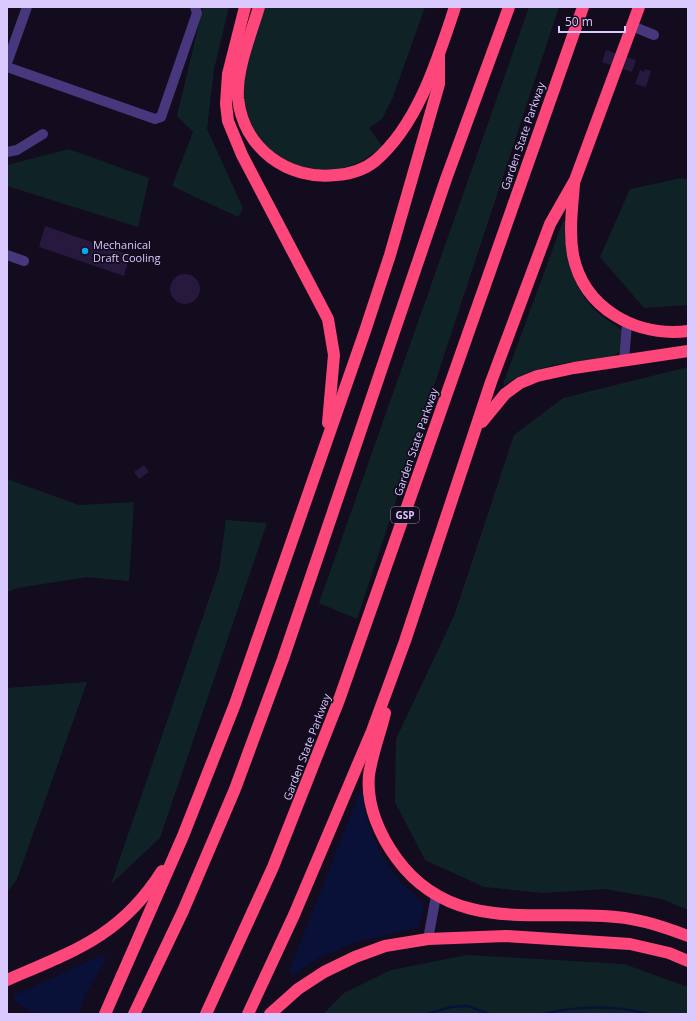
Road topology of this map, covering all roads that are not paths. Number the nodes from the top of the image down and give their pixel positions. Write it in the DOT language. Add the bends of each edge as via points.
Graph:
graph roads {
  1 [pos="27,7"];
  2 [pos="195,7"];
  3 [pos="245,7"];
  4 [pos="259,7"];
  5 [pos="455,7"];
  6 [pos="509,7"];
  7 [pos="583,7"];
  8 [pos="639,7"];
  9 [pos="632,26"];
  10 [pos="654,35"];
  11 [pos="439,54"];
  12 [pos="7,63"];
  13 [pos="7,67"];
  14 [pos="43,134"];
  15 [pos="7,152"];
  16 [pos="575,180"];
  17 [pos="7,254"];
  18 [pos="24,261"];
  19 [pos="628,324"];
  20 [pos="688,331"];
  21 [pos="688,351"];
  22 [pos="624,361"];
  23 [pos="473,436"];
  24 [pos="326,444"];
  25 [pos="405,641"];
  26 [pos="183,836"];
  27 [pos="436,896"];
  28 [pos="688,936"];
  29 [pos="428,939"];
  30 [pos="688,960"];
  31 [pos="7,980"];
  32 [pos="105,1014"];
  33 [pos="134,1014"];
  34 [pos="206,1014"];
  35 [pos="248,1014"];
  36 [pos="270,1014"];
  1 -- 12 [label="street"];
  2 -- 13 [label="street" via="197,13 161,117 155,119"];
  3 -- 24 [label="highway" via="228,74 228,121 242,155 328,319 334,366"];
  4 -- 11 [label="highway" via="239,76 240,107 245,125 264,153 280,165 296,172 314,175 347,174 374,162 397,138 411,118"];
  5 -- 11 [label="highway"];
  6 -- 33 [label="highway" via="446,179 284,660 226,810 183,911"];
  7 -- 34 [label="highway, Garden State Parkway / GSP" via="339,700 273,867"];
  8 -- 9 [label="highway"];
  9 -- 10 [label="street"];
  9 -- 16 [label="highway"];
  11 -- 24 [label="highway" via="439,84 390,255"];
  14 -- 15 [label="street" via="17,150"];
  16 -- 19 [label="highway" via="571,229 576,266 586,287 597,301 610,314"];
  16 -- 23 [label="highway" via="550,224"];
  17 -- 18 [label="street"];
  19 -- 20 [label="highway" via="659,332"];
  19 -- 22 [label="street"];
  21 -- 22 [label="highway"];
  22 -- 23 [label="highway" via="554,372 520,383 505,394"];
  23 -- 25 [label="highway"];
  24 -- 26 [label="highway" via="235,704"];
  25 -- 27 [label="highway" via="369,776 370,797 380,831 392,852 406,871"];
  25 -- 35 [label="highway" via="368,738 294,915"];
  26 -- 31 [label="highway" via="154,884 134,910 119,923 73,952"];
  26 -- 32 [label="highway"];
  27 -- 28 [label="highway" via="455,905 503,916 625,918 652,922"];
  27 -- 29 [label="street"];
  29 -- 30 [label="highway" via="506,936 630,944"];
  29 -- 36 [label="highway" via="385,946 355,957 324,972 298,989"];
}
